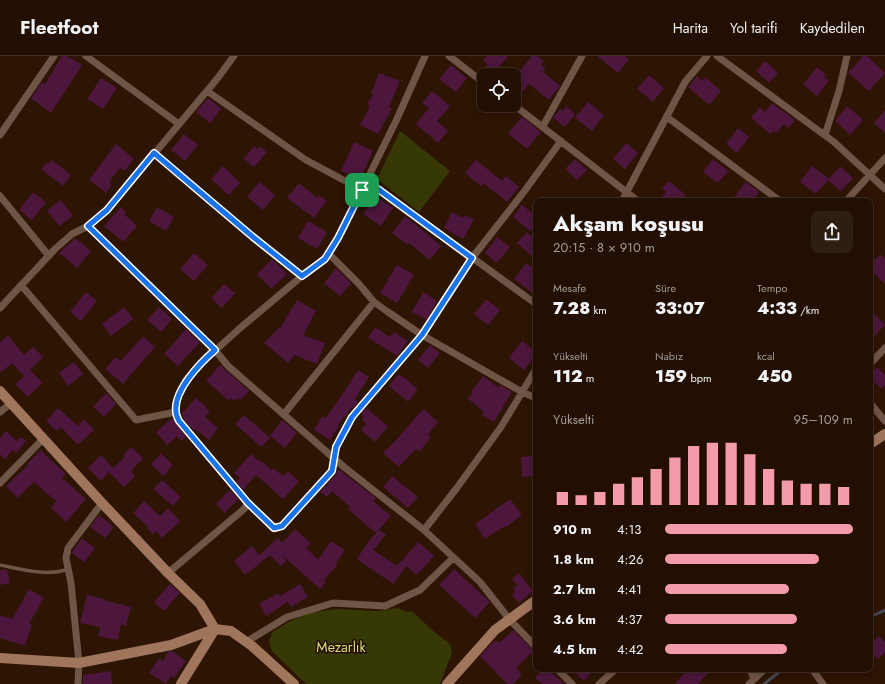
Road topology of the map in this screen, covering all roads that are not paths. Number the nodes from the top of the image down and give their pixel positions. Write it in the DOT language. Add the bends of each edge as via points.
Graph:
graph roads {
  1 [pos="54,56"];
  2 [pos="86,56"];
  3 [pos="234,56"];
  4 [pos="425,56"];
  5 [pos="449,56"];
  6 [pos="582,56"];
  7 [pos="707,56"];
  8 [pos="717,56"];
  9 [pos="847,56"];
  10 [pos="477,77"];
  11 [pos="206,91"];
  12 [pos="521,110"];
  13 [pos="666,117"];
  14 [pos="179,124"];
  15 [pos="543,126"];
  16 [pos="0,135"];
  17 [pos="825,135"];
  18 [pos="561,141"];
  19 [pos="154,153"];
  20 [pos="885,158"];
  21 [pos="870,175"];
  22 [pos="885,189"];
  23 [pos="362,190"];
  24 [pos="627,192"];
  25 [pos="0,196"];
  26 [pos="624,198"];
  27 [pos="634,198"];
  28 [pos="776,198"];
  29 [pos="849,198"];
  30 [pos="88,226"];
  31 [pos="328,253"];
  32 [pos="49,256"];
  33 [pos="472,258"];
  34 [pos="302,276"];
  35 [pos="21,286"];
  36 [pos="374,302"];
  37 [pos="533,302"];
  38 [pos="0,308"];
  39 [pos="422,335"];
  40 [pos="885,348"];
  41 [pos="215,350"];
  42 [pos="873,361"];
  43 [pos="533,374"];
  44 [pos="0,391"];
  45 [pos="522,392"];
  46 [pos="533,397"];
  47 [pos="11,403"];
  48 [pos="873,406"];
  49 [pos="0,412"];
  50 [pos="176,412"];
  51 [pos="284,414"];
  52 [pos="885,421"];
  53 [pos="885,434"];
  54 [pos="43,439"];
  55 [pos="873,442"];
  56 [pos="334,459"];
  57 [pos="0,482"];
  58 [pos="102,503"];
  59 [pos="248,503"];
  60 [pos="424,530"];
  61 [pos="453,558"];
  62 [pos="0,565"];
  63 [pos="68,569"];
  64 [pos="168,573"];
  65 [pos="533,602"];
  66 [pos="510,620"];
  67 [pos="215,629"];
  68 [pos="246,642"];
  69 [pos="533,644"];
  70 [pos="0,658"];
  71 [pos="79,663"];
  72 [pos="560,672"];
  73 [pos="613,672"];
  74 [pos="750,672"];
  75 [pos="762,672"];
  76 [pos="814,672"];
  77 [pos="752,682"];
  78 [pos="78,684"];
  79 [pos="181,684"];
  80 [pos="294,684"];
  81 [pos="447,684"];
  82 [pos="572,684"];
  83 [pos="599,684"];
  84 [pos="823,684"];
  1 -- 16 [label="street"];
  2 -- 14 [label="street"];
  3 -- 11 [label="street"];
  4 -- 23 [label="street"];
  5 -- 10 [label="street"];
  6 -- 15 [label="street"];
  7 -- 13 [label="street" via="685,82"];
  8 -- 17 [label="street"];
  9 -- 17 [label="street"];
  11 -- 14 [label="street"];
  11 -- 23 [label="street" via="306,160"];
  12 -- 15 [label="street"];
  13 -- 24 [label="street"];
  13 -- 28 [label="street"];
  14 -- 19 [label="street"];
  15 -- 18 [label="street"];
  17 -- 21 [label="street"];
  18 -- 24 [label="street"];
  18 -- 33 [label="street"];
  19 -- 30 [label="street" via="107,210"];
  19 -- 34 [label="street"];
  20 -- 21 [label="street"];
  21 -- 22 [label="street"];
  21 -- 29 [label="street"];
  23 -- 31 [label="street"];
  23 -- 33 [label="street" via="378,189"];
  24 -- 26 [label="street"];
  24 -- 27 [label="street"];
  25 -- 32 [label="street"];
  30 -- 32 [label="street" via="72,234"];
  30 -- 41 [label="street"];
  31 -- 34 [label="street" via="325,259"];
  31 -- 36 [label="street" via="360,284"];
  32 -- 35 [label="street"];
  33 -- 37 [label="street"];
  33 -- 39 [label="street"];
  34 -- 41 [label="street"];
  35 -- 38 [label="street"];
  35 -- 50 [label="street" via="136,420"];
  36 -- 39 [label="street"];
  36 -- 51 [label="street"];
  39 -- 45 [label="street"];
  39 -- 56 [label="street" via="352,417 336,447"];
  40 -- 42 [label="street"];
  41 -- 50 [label="street" via="186,380 177,400"];
  41 -- 51 [label="street" via="228,366"];
  43 -- 45 [label="street"];
  44 -- 47 [label="street"];
  45 -- 46 [label="street"];
  45 -- 60 [label="street" via="501,427"];
  47 -- 49 [label="street"];
  47 -- 54 [label="street"];
  48 -- 52 [label="street"];
  50 -- 59 [label="street" via="179,421"];
  51 -- 56 [label="street"];
  53 -- 55 [label="street"];
  54 -- 57 [label="street"];
  54 -- 58 [label="street"];
  56 -- 59 [label="street" via="332,471 282,526 274,528"];
  56 -- 60 [label="street"];
  58 -- 63 [label="street" via="68,548"];
  58 -- 64 [label="street"];
  59 -- 64 [label="street"];
  60 -- 61 [label="street"];
  61 -- 66 [label="street" via="480,582"];
  61 -- 68 [label="street" via="420,590 385,606 333,603 287,617"];
  62 -- 63 [label="lane" via="48,573"];
  63 -- 71 [label="street"];
  64 -- 67 [label="street" via="200,604"];
  65 -- 66 [label="street"];
  66 -- 69 [label="street"];
  66 -- 81 [label="street" via="495,630"];
  67 -- 68 [label="street" via="231,631"];
  67 -- 71 [label="street" via="171,645"];
  67 -- 79 [label="street"];
  68 -- 80 [label="street"];
  70 -- 71 [label="street"];
  71 -- 78 [label="street"];
  72 -- 82 [label="street"];
  73 -- 83 [label="street"];
  74 -- 77 [label="street"];
  75 -- 77 [label="street"];
  76 -- 84 [label="street"];
}
